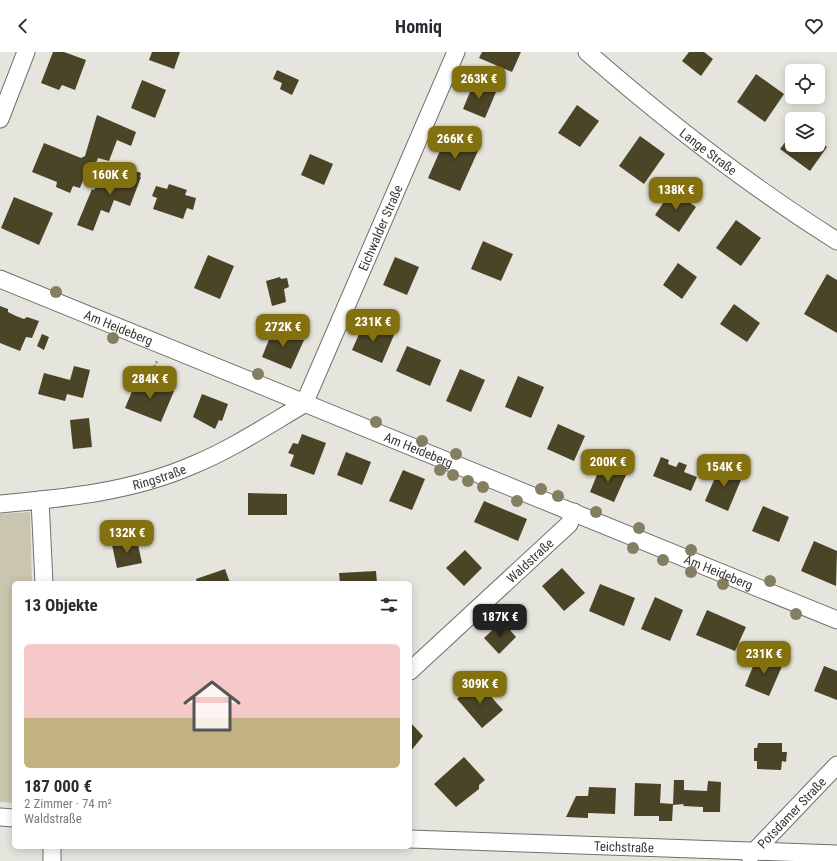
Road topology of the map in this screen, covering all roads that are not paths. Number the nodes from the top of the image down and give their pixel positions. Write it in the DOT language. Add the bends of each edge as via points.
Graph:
graph roads {
  1 [pos="26,52"];
  2 [pos="456,52"];
  3 [pos="587,52"];
  4 [pos="0,119"];
  5 [pos="837,241"];
  6 [pos="0,279"];
  7 [pos="304,404"];
  8 [pos="40,500"];
  9 [pos="0,504"];
  10 [pos="574,512"];
  11 [pos="44,581"];
  12 [pos="837,620"];
  13 [pos="412,669"];
  14 [pos="837,766"];
  15 [pos="0,817"];
  16 [pos="12,818"];
  17 [pos="412,839"];
  18 [pos="52,849"];
  19 [pos="837,854"];
  20 [pos="750,856"];
  21 [pos="52,861"];
  1 -- 4 [label="street"];
  2 -- 7 [label="street, Eichwalder Straße"];
  3 -- 5 [label="street, Lange Straße" via="701,146"];
  6 -- 7 [label="street, Am Heideberg"];
  7 -- 8 [label="street, Ringstraße" via="216,454 178,471 90,495"];
  7 -- 10 [label="street, Am Heideberg"];
  8 -- 9 [label="street, Ringstraße"];
  8 -- 11 [label="street"];
  10 -- 12 [label="street, Am Heideberg"];
  10 -- 13 [label="street, Waldstraße" via="570,524"];
  14 -- 20 [label="street, Potsdamer Straße"];
  15 -- 16 [label="street"];
  17 -- 20 [label="street, Teichstraße"];
  18 -- 21 [label="street"];
  19 -- 20 [label="street, Teichstraße"];
}
